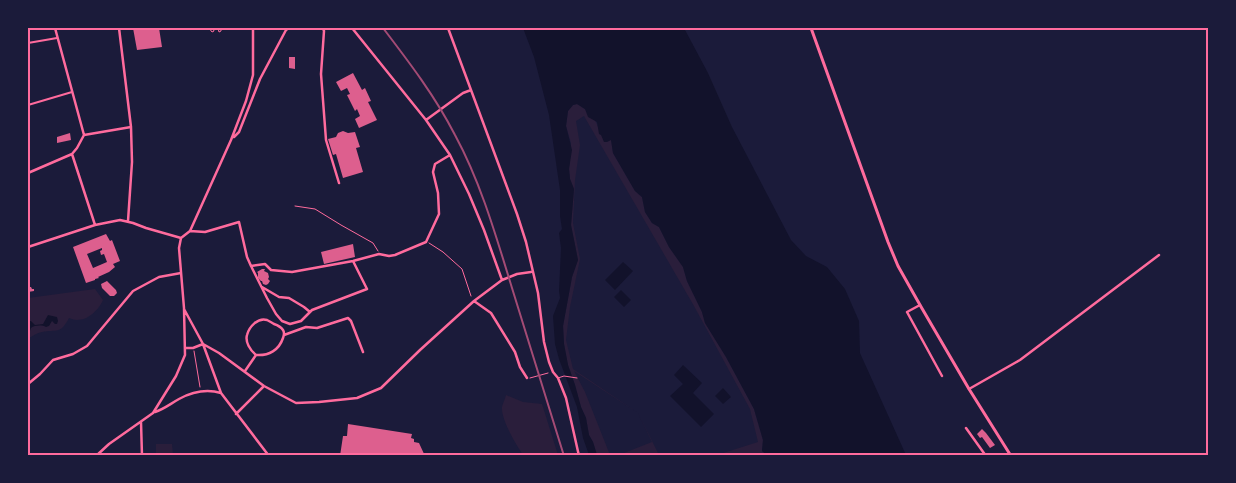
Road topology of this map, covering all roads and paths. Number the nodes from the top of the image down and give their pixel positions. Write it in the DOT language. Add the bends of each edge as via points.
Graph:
graph roads {
  1 [pos="55,28"];
  2 [pos="119,28"];
  3 [pos="209,28"];
  4 [pos="213,28"];
  5 [pos="218,28"];
  6 [pos="221,28"];
  7 [pos="253,28"];
  8 [pos="289,28"];
  9 [pos="323,28"];
  10 [pos="352,28"];
  11 [pos="448,28"];
  12 [pos="811,28"];
  13 [pos="58,38"];
  14 [pos="28,43"];
  15 [pos="471,90"];
  16 [pos="72,92"];
  17 [pos="28,105"];
  18 [pos="426,120"];
  19 [pos="131,127"];
  20 [pos="84,135"];
  21 [pos="231,140"];
  22 [pos="72,154"];
  23 [pos="450,155"];
  24 [pos="28,174"];
  25 [pos="339,183"];
  26 [pos="295,206"];
  27 [pos="128,221"];
  28 [pos="95,225"];
  29 [pos="190,231"];
  30 [pos="181,238"];
  31 [pos="426,242"];
  32 [pos="28,247"];
  33 [pos="378,254"];
  34 [pos="1159,255"];
  35 [pos="353,261"];
  36 [pos="251,266"];
  37 [pos="532,272"];
  38 [pos="181,273"];
  39 [pos="502,280"];
  40 [pos="261,286"];
  41 [pos="474,301"];
  42 [pos="920,305"];
  43 [pos="184,308"];
  44 [pos="310,312"];
  45 [pos="284,335"];
  46 [pos="203,344"];
  47 [pos="186,348"];
  48 [pos="193,348"];
  49 [pos="363,352"];
  50 [pos="256,355"];
  51 [pos="245,372"];
  52 [pos="553,372"];
  53 [pos="942,376"];
  54 [pos="527,378"];
  55 [pos="558,378"];
  56 [pos="577,378"];
  57 [pos="28,384"];
  58 [pos="264,386"];
  59 [pos="969,389"];
  60 [pos="200,392"];
  61 [pos="221,393"];
  62 [pos="153,413"];
  63 [pos="236,414"];
  64 [pos="141,422"];
  65 [pos="966,428"];
  66 [pos="96,456"];
  67 [pos="142,456"];
  68 [pos="269,456"];
  69 [pos="579,456"];
  70 [pos="986,456"];
  71 [pos="1011,456"];
  1 -- 13 [label="street"];
  2 -- 19 [label="street"];
  3 -- 4 [label="path" via="212,32"];
  5 -- 6 [label="path" via="219,32"];
  7 -- 21 [label="street" via="253,75"];
  8 -- 21 [label="street" via="260,79 239,132"];
  9 -- 25 [label="street" via="321,74 326,140"];
  10 -- 18 [label="street"];
  11 -- 15 [label="street"];
  12 -- 42 [label="street" via="888,242"];
  13 -- 14 [label="street"];
  13 -- 16 [label="street"];
  15 -- 18 [label="street"];
  15 -- 37 [label="street" via="517,214"];
  16 -- 17 [label="street"];
  16 -- 20 [label="street"];
  18 -- 23 [label="street"];
  19 -- 20 [label="street"];
  19 -- 27 [label="street"];
  20 -- 22 [label="street"];
  21 -- 29 [label="street"];
  22 -- 24 [label="street"];
  22 -- 28 [label="street"];
  23 -- 31 [label="street" via="435,164 433,172 439,214"];
  23 -- 39 [label="street" via="469,194"];
  26 -- 33 [label="path" via="315,209 374,243"];
  27 -- 28 [label="street" via="114,220"];
  27 -- 30 [label="street"];
  28 -- 32 [label="street"];
  29 -- 30 [label="street"];
  29 -- 36 [label="street" via="205,232 240,222"];
  30 -- 38 [label="street"];
  31 -- 33 [label="street" via="395,255"];
  31 -- 41 [label="path" via="462,269"];
  33 -- 35 [label="street"];
  34 -- 59 [label="street" via="1020,360"];
  35 -- 36 [label="street" via="292,272 270,270 265,264"];
  35 -- 44 [label="street" via="367,289"];
  36 -- 40 [label="street"];
  37 -- 39 [label="street"];
  37 -- 52 [label="street" via="544,342"];
  38 -- 43 [label="street"];
  38 -- 57 [label="street" via="159,277 133,291 87,346 53,360"];
  39 -- 41 [label="street"];
  40 -- 44 [label="street" via="279,297 289,298"];
  40 -- 44 [label="street" via="282,321 290,324"];
  41 -- 54 [label="street" via="492,313"];
  41 -- 58 [label="street" via="381,388 357,398 296,403"];
  42 -- 53 [label="street" via="907,312"];
  42 -- 59 [label="street"];
  43 -- 46 [label="street"];
  43 -- 47 [label="street"];
  45 -- 49 [label="street" via="348,318"];
  45 -- 50 [label="street" via="278,348"];
  45 -- 50 [label="street" via="281,328 267,320 255,322 246,337"];
  46 -- 48 [label="street"];
  46 -- 51 [label="street"];
  46 -- 61 [label="street"];
  47 -- 48 [label="street"];
  47 -- 62 [label="street" via="176,376"];
  48 -- 60 [label="path"];
  50 -- 51 [label="street"];
  51 -- 58 [label="street"];
  52 -- 54 [label="path"];
  52 -- 55 [label="street"];
  55 -- 56 [label="lane"];
  55 -- 69 [label="street" via="566,398"];
  58 -- 63 [label="street"];
  59 -- 71 [label="street"];
  60 -- 61 [label="street"];
  60 -- 62 [label="street"];
  61 -- 63 [label="street"];
  62 -- 64 [label="street"];
  63 -- 68 [label="street"];
  64 -- 66 [label="street"];
  64 -- 67 [label="street"];
  65 -- 70 [label="street"];
}
